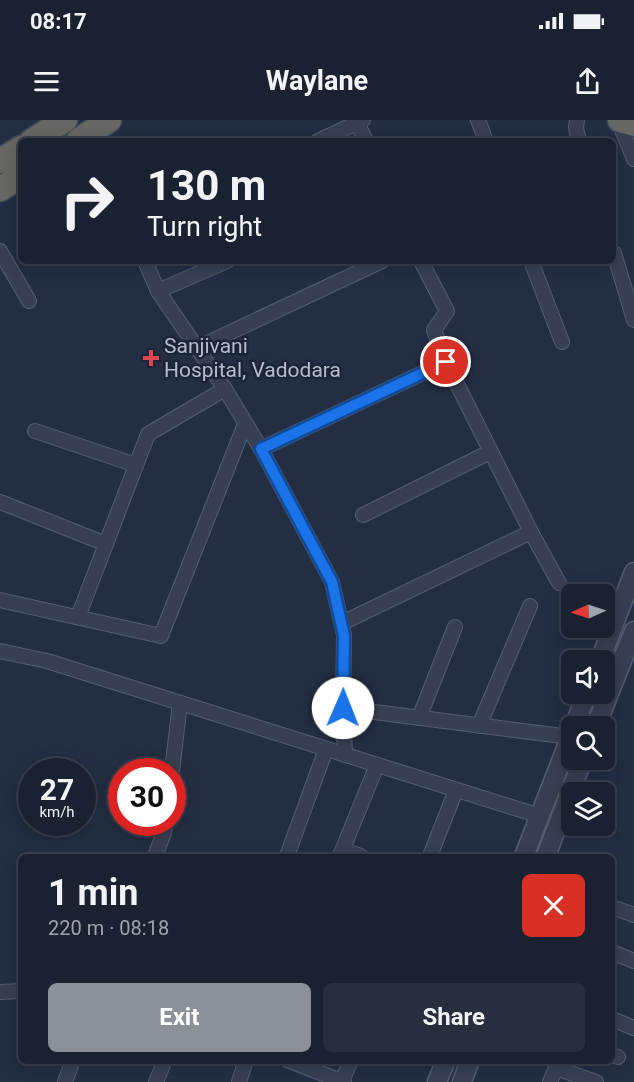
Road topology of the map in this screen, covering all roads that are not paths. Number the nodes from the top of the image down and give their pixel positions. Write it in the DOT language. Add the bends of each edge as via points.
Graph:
graph roads {
  1 [pos="65,120"];
  2 [pos="109,120"];
  3 [pos="478,120"];
  4 [pos="577,120"];
  5 [pos="619,120"];
  6 [pos="360,121"];
  7 [pos="634,124"];
  8 [pos="37,138"];
  9 [pos="82,138"];
  10 [pos="324,138"];
  11 [pos="365,138"];
  12 [pos="485,138"];
  13 [pos="578,138"];
  14 [pos="18,150"];
  15 [pos="634,159"];
  16 [pos="0,161"];
  17 [pos="18,178"];
  18 [pos="0,189"];
  19 [pos="0,251"];
  20 [pos="616,260"];
  21 [pos="146,264"];
  22 [pos="220,264"];
  23 [pos="376,264"];
  24 [pos="423,264"];
  25 [pos="532,264"];
  26 [pos="158,291"];
  27 [pos="29,301"];
  28 [pos="634,320"];
  29 [pos="562,342"];
  30 [pos="197,348"];
  31 [pos="446,362"];
  32 [pos="225,389"];
  33 [pos="245,424"];
  34 [pos="35,431"];
  35 [pos="261,449"];
  36 [pos="490,452"];
  37 [pos="136,465"];
  38 [pos="0,502"];
  39 [pos="363,515"];
  40 [pos="531,532"];
  41 [pos="106,544"];
  42 [pos="634,573"];
  43 [pos="559,583"];
  44 [pos="0,600"];
  45 [pos="530,606"];
  46 [pos="78,617"];
  47 [pos="342,623"];
  48 [pos="454,627"];
  49 [pos="634,631"];
  50 [pos="604,650"];
  51 [pos="0,651"];
  52 [pos="180,703"];
  53 [pos="343,708"];
  54 [pos="600,716"];
  55 [pos="419,718"];
  56 [pos="479,726"];
  57 [pos="561,731"];
  58 [pos="326,749"];
  59 [pos="345,755"];
  60 [pos="174,758"];
  61 [pos="561,761"];
  62 [pos="377,765"];
  63 [pos="580,770"];
  64 [pos="456,790"];
  65 [pos="540,816"];
  66 [pos="163,836"];
  67 [pos="341,853"];
  68 [pos="156,854"];
  69 [pos="288,854"];
  70 [pos="431,854"];
  71 [pos="526,854"];
  72 [pos="547,854"];
  73 [pos="615,908"];
  74 [pos="634,915"];
  75 [pos="615,953"];
  76 [pos="634,961"];
  77 [pos="0,992"];
  78 [pos="18,992"];
  79 [pos="615,1020"];
  80 [pos="634,1028"];
  81 [pos="73,1064"];
  82 [pos="163,1064"];
  83 [pos="245,1064"];
  84 [pos="297,1064"];
  85 [pos="350,1064"];
  86 [pos="469,1064"];
  87 [pos="70,1080"];
  88 [pos="156,1082"];
  89 [pos="239,1082"];
  90 [pos="343,1082"];
  91 [pos="462,1082"];
  92 [pos="550,1082"];
  93 [pos="596,1082"];
  1 -- 8 [label="highway"];
  2 -- 9 [label="highway"];
  3 -- 12 [label="street"];
  4 -- 13 [label="street"];
  5 -- 7 [label="highway"];
  5 -- 15 [label="street"];
  6 -- 10 [label="street"];
  6 -- 11 [label="street"];
  14 -- 16 [label="highway"];
  17 -- 18 [label="highway"];
  19 -- 27 [label="street"];
  20 -- 28 [label="street"];
  21 -- 26 [label="street"];
  22 -- 26 [label="street"];
  23 -- 30 [label="street"];
  24 -- 31 [label="street" via="447,311 434,330"];
  25 -- 29 [label="street"];
  26 -- 30 [label="street"];
  30 -- 32 [label="street"];
  31 -- 35 [label="street"];
  31 -- 36 [label="street"];
  32 -- 33 [label="street"];
  32 -- 37 [label="street" via="148,434"];
  33 -- 35 [label="street"];
  33 -- 46 [label="street" via="161,636"];
  34 -- 37 [label="street"];
  35 -- 47 [label="street" via="332,582"];
  36 -- 39 [label="street"];
  36 -- 40 [label="street"];
  37 -- 41 [label="street"];
  38 -- 41 [label="street"];
  40 -- 43 [label="street"];
  40 -- 47 [label="street"];
  41 -- 46 [label="street"];
  42 -- 50 [label="street"];
  44 -- 46 [label="street"];
  45 -- 56 [label="street"];
  47 -- 53 [label="street"];
  48 -- 55 [label="street"];
  49 -- 54 [label="street"];
  51 -- 52 [label="street" via="47,661"];
  52 -- 58 [label="street"];
  52 -- 60 [label="street"];
  53 -- 55 [label="street"];
  53 -- 59 [label="street"];
  55 -- 56 [label="street"];
  56 -- 57 [label="street"];
  58 -- 59 [label="street"];
  58 -- 69 [label="street"];
  59 -- 62 [label="street"];
  61 -- 65 [label="street"];
  62 -- 64 [label="street"];
  62 -- 67 [label="street"];
  63 -- 72 [label="street"];
  64 -- 65 [label="street"];
  64 -- 70 [label="street"];
  65 -- 71 [label="street"];
  66 -- 68 [label="street"];
  73 -- 74 [label="street"];
  75 -- 76 [label="street"];
  77 -- 78 [label="street"];
  79 -- 80 [label="street"];
  81 -- 87 [label="street"];
  82 -- 88 [label="street"];
  83 -- 89 [label="street"];
  84 -- 90 [label="street"];
  85 -- 90 [label="street"];
  86 -- 91 [label="street"];
  92 -- 93 [label="street" via="556,1068"];
}
